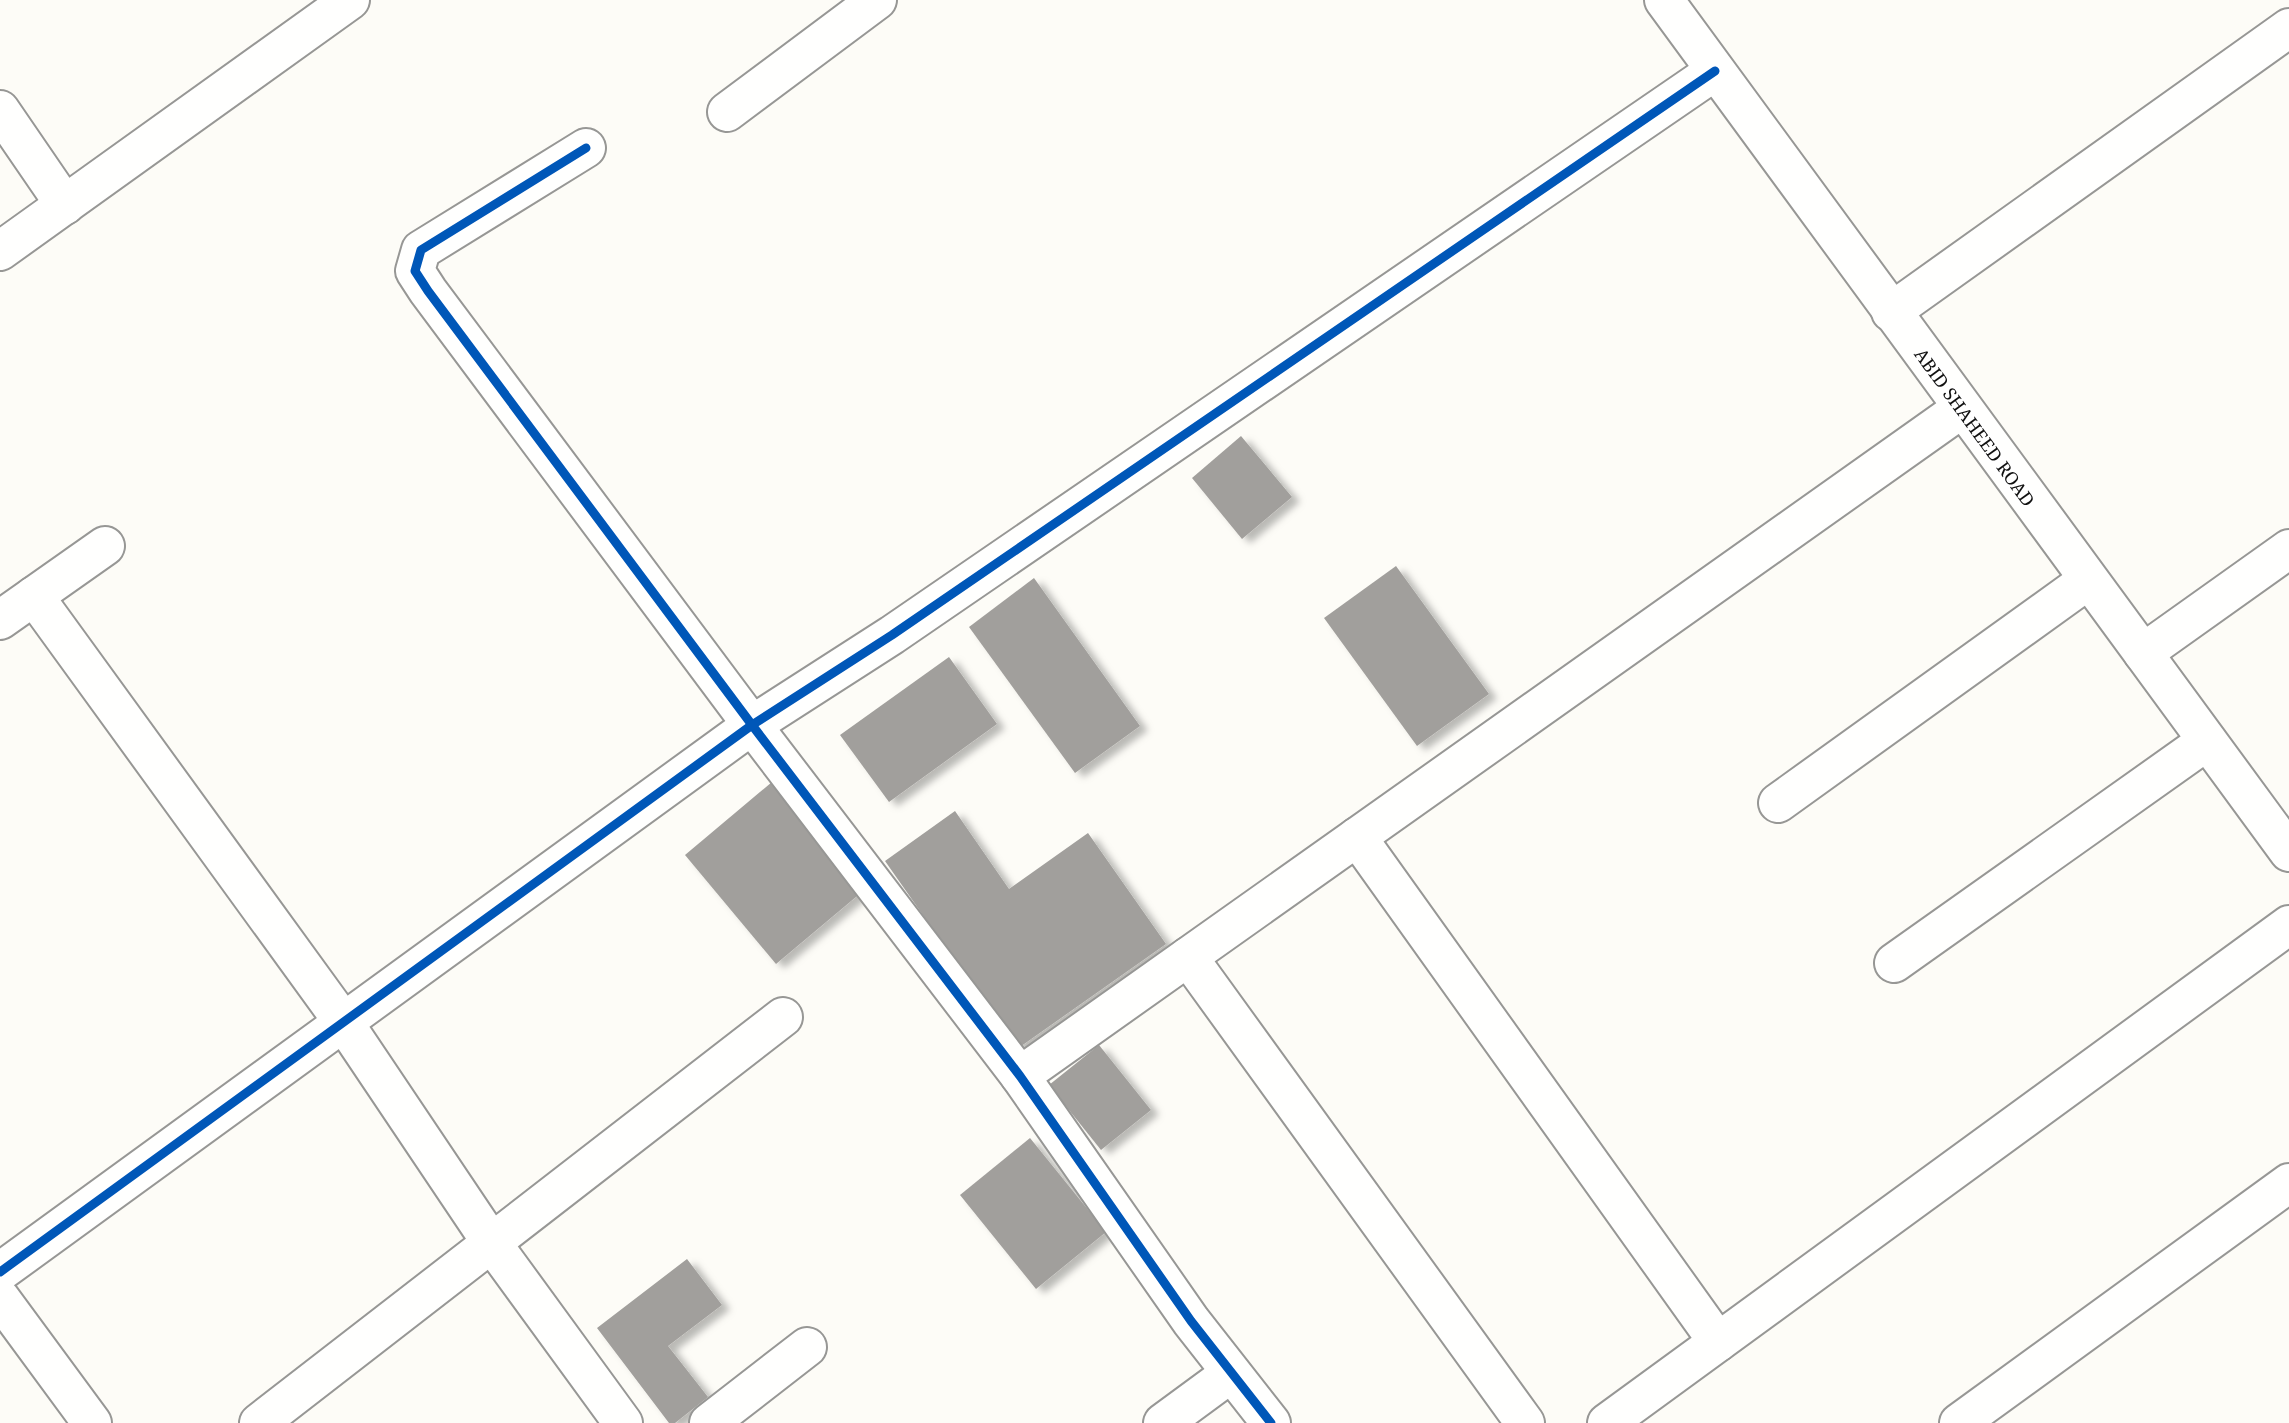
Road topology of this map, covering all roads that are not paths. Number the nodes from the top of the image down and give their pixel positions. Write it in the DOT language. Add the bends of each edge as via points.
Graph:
graph roads {
  1 [pos="350,0"];
  2 [pos="877,0"];
  3 [pos="1664,0"];
  4 [pos="2289,28"];
  5 [pos="1715,71"];
  6 [pos="0,110"];
  7 [pos="727,112"];
  8 [pos="586,148"];
  9 [pos="65,205"];
  10 [pos="0,251"];
  11 [pos="1891,312"];
  12 [pos="1961,409"];
  13 [pos="105,546"];
  14 [pos="2289,548"];
  15 [pos="2088,580"];
  16 [pos="34,596"];
  17 [pos="0,620"];
  18 [pos="2143,653"];
  19 [pos="752,725"];
  20 [pos="2207,741"];
  21 [pos="1778,803"];
  22 [pos="1357,837"];
  23 [pos="2289,852"];
  24 [pos="2289,925"];
  25 [pos="1188,957"];
  26 [pos="1894,963"];
  27 [pos="783,1017"];
  28 [pos="344,1023"];
  29 [pos="1020,1076"];
  30 [pos="2289,1183"];
  31 [pos="491,1242"];
  32 [pos="0,1272"];
  33 [pos="0,1298"];
  34 [pos="1718,1342"];
  35 [pos="807,1347"];
  36 [pos="1231,1373"];
  37 [pos="92,1423"];
  38 [pos="259,1423"];
  39 [pos="623,1423"];
  40 [pos="709,1423"];
  41 [pos="1163,1423"];
  42 [pos="1271,1423"];
  43 [pos="1525,1423"];
  44 [pos="1607,1423"];
  45 [pos="1959,1423"];
  1 -- 9 [label="street"];
  2 -- 7 [label="street"];
  3 -- 5 [label="street, ABID SHAHEED ROAD"];
  4 -- 11 [label="street"];
  5 -- 11 [label="street, ABID SHAHEED ROAD"];
  5 -- 19 [label="street" via="892,635"];
  6 -- 9 [label="street"];
  8 -- 19 [label="street" via="421,250 415,271"];
  9 -- 10 [label="street"];
  11 -- 12 [label="street, ABID SHAHEED ROAD"];
  12 -- 15 [label="street, ABID SHAHEED ROAD"];
  12 -- 22 [label="street"];
  13 -- 16 [label="street"];
  14 -- 18 [label="street"];
  15 -- 18 [label="street, ABID SHAHEED ROAD"];
  15 -- 21 [label="street"];
  16 -- 17 [label="street"];
  16 -- 28 [label="street"];
  18 -- 20 [label="street, ABID SHAHEED ROAD"];
  19 -- 28 [label="street"];
  19 -- 29 [label="street"];
  20 -- 23 [label="street, ABID SHAHEED ROAD"];
  20 -- 26 [label="street"];
  22 -- 25 [label="street"];
  22 -- 34 [label="street"];
  24 -- 34 [label="street"];
  25 -- 29 [label="street"];
  25 -- 43 [label="street"];
  27 -- 31 [label="street"];
  28 -- 31 [label="street"];
  28 -- 32 [label="street"];
  29 -- 36 [label="street"];
  30 -- 45 [label="street"];
  31 -- 38 [label="street"];
  31 -- 39 [label="street"];
  33 -- 37 [label="street"];
  34 -- 44 [label="street"];
  35 -- 40 [label="street"];
  36 -- 41 [label="street"];
  36 -- 42 [label="street"];
}
